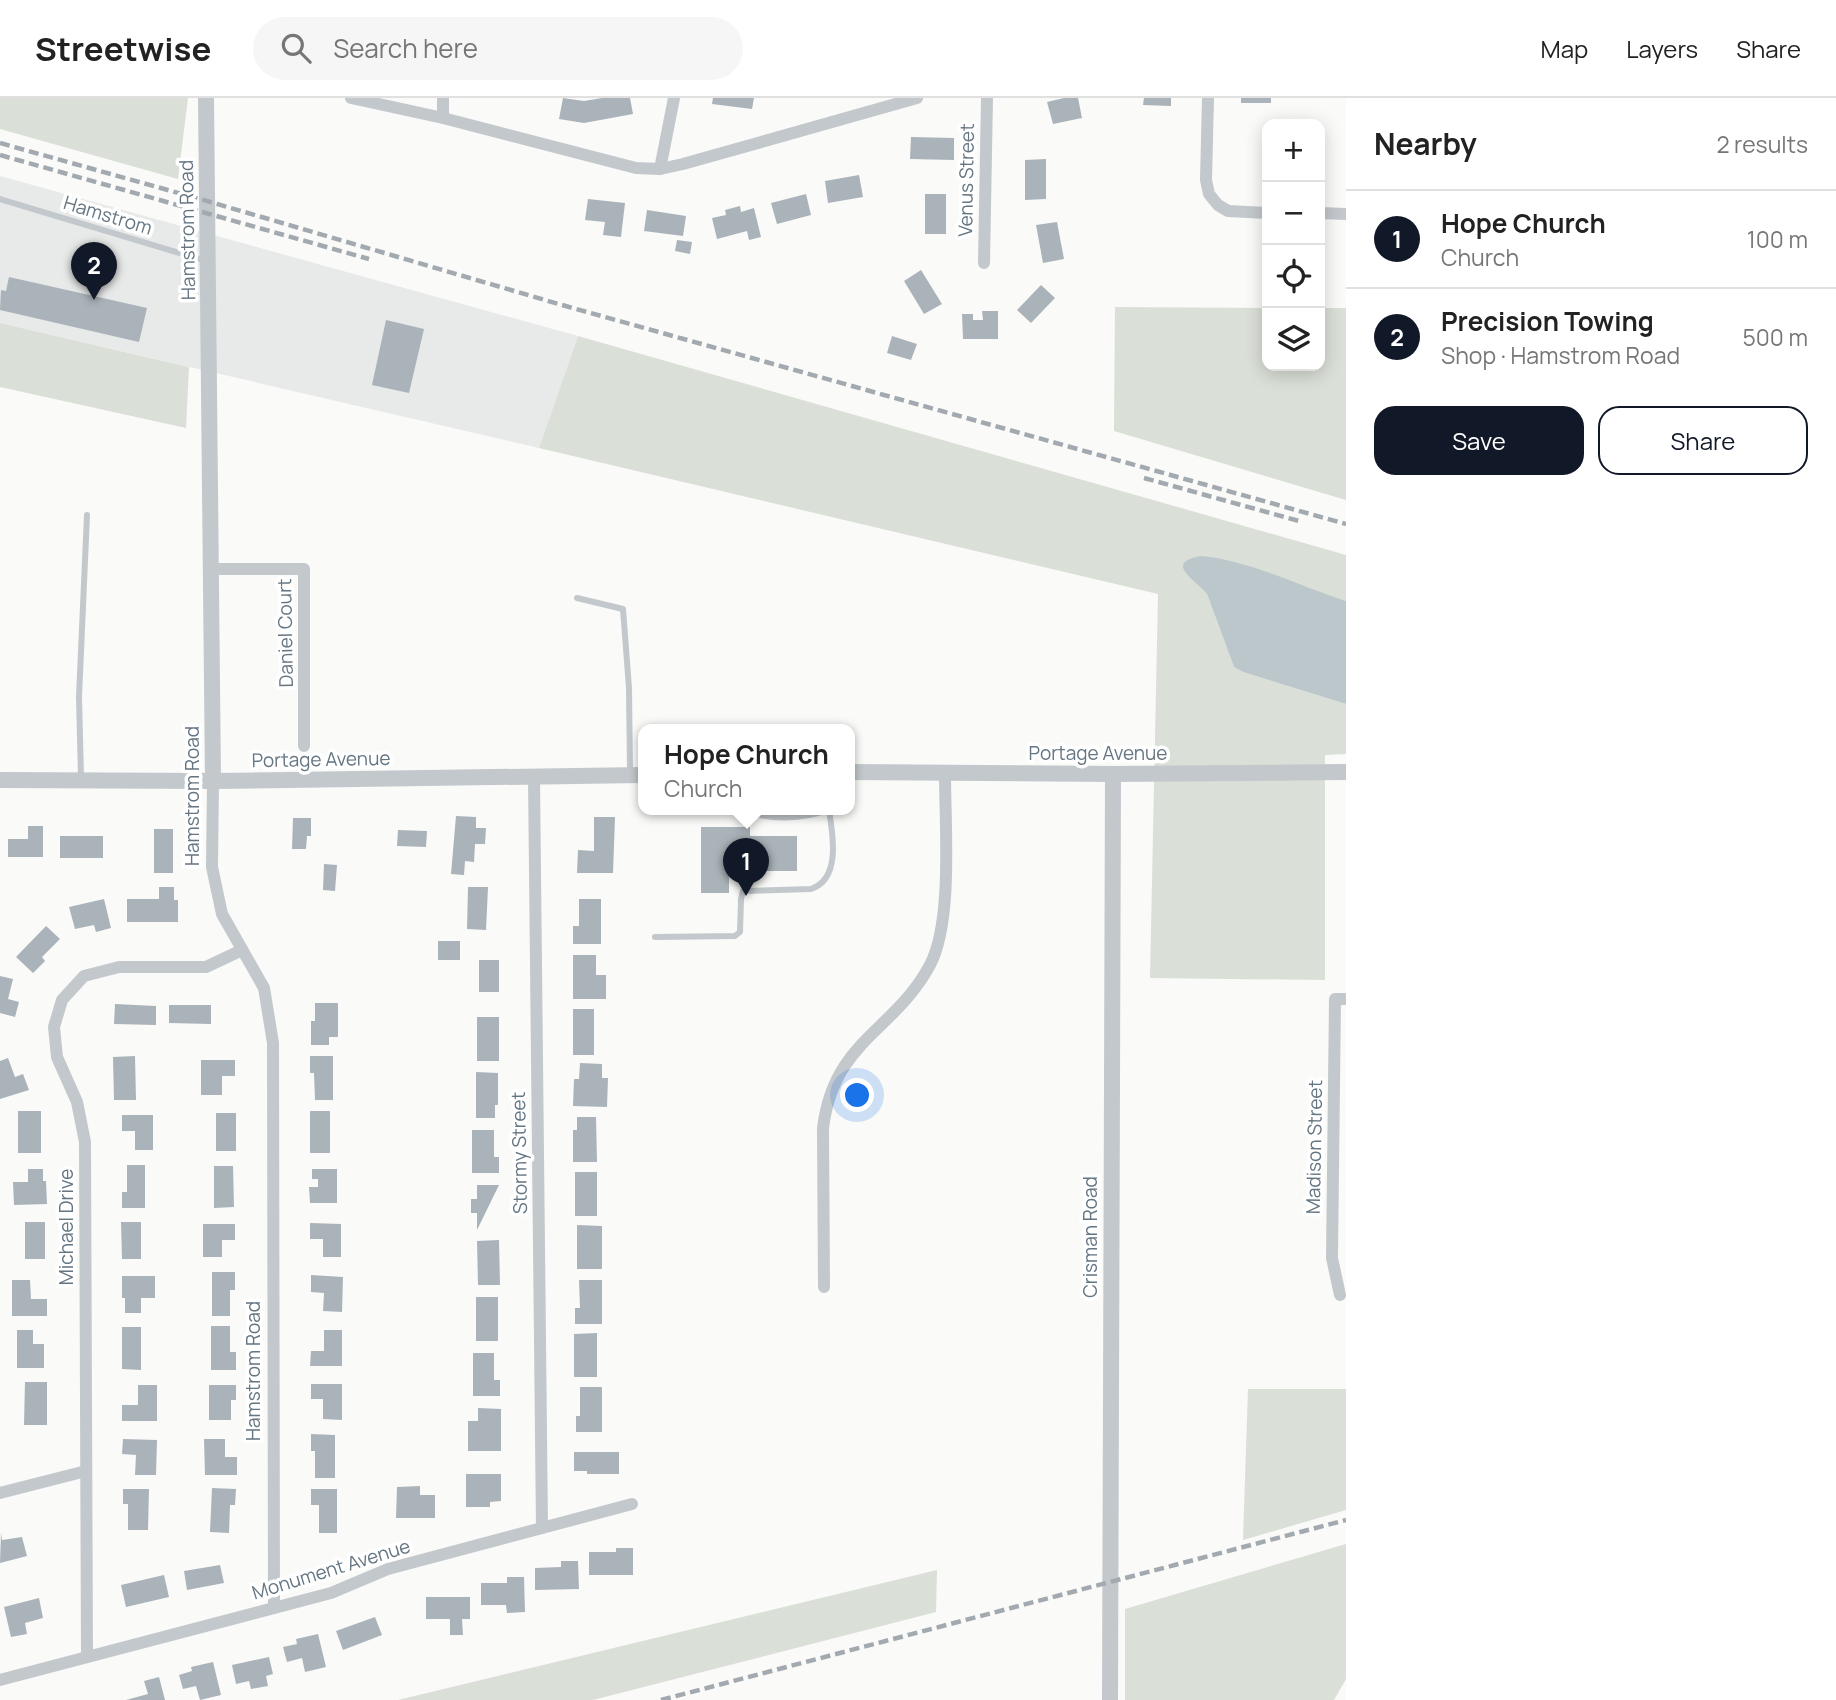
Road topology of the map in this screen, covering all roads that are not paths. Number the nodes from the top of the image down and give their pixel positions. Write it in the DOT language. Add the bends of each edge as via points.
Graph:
graph roads {
  1 [pos="206,98"];
  2 [pos="351,98"];
  3 [pos="443,98"];
  4 [pos="674,98"];
  5 [pos="917,98"];
  6 [pos="987,98"];
  7 [pos="1208,98"];
  8 [pos="443,118"];
  9 [pos="660,169"];
  10 [pos="0,199"];
  11 [pos="1262,212"];
  12 [pos="1325,213"];
  13 [pos="1346,214"];
  14 [pos="208,261"];
  15 [pos="984,263"];
  16 [pos="87,515"];
  17 [pos="211,569"];
  18 [pos="577,598"];
  19 [pos="304,746"];
  20 [pos="855,772"];
  21 [pos="1346,772"];
  22 [pos="945,774"];
  23 [pos="1112,774"];
  24 [pos="637,775"];
  25 [pos="534,777"];
  26 [pos="0,780"];
  27 [pos="81,780"];
  28 [pos="213,781"];
  29 [pos="755,815"];
  30 [pos="815,815"];
  31 [pos="829,815"];
  32 [pos="655,937"];
  33 [pos="242,950"];
  34 [pos="1341,999"];
  35 [pos="824,1287"];
  36 [pos="1340,1295"];
  37 [pos="86,1471"];
  38 [pos="0,1493"];
  39 [pos="632,1504"];
  40 [pos="542,1528"];
  41 [pos="274,1608"];
  42 [pos="87,1657"];
  43 [pos="0,1680"];
  44 [pos="1110,1700"];
  1 -- 14 [label="street, Hamstrom Road"];
  2 -- 8 [label="street"];
  3 -- 8 [label="street"];
  4 -- 9 [label="street"];
  5 -- 9 [label="street"];
  6 -- 15 [label="street, Venus Street"];
  7 -- 11 [label="street" via="1209,194 1228,211"];
  8 -- 9 [label="street" via="636,168"];
  10 -- 14 [label="lane, Hamstrom"];
  12 -- 13 [label="street"];
  14 -- 17 [label="street, Hamstrom Road"];
  16 -- 27 [label="lane" via="79,696"];
  17 -- 19 [label="street, Daniel Court" via="304,569"];
  17 -- 28 [label="street, Hamstrom Road"];
  18 -- 24 [label="lane" via="623,609"];
  20 -- 22 [label="street, Portage Avenue"];
  21 -- 23 [label="street, Portage Avenue"];
  22 -- 23 [label="street, Portage Avenue"];
  22 -- 35 [label="street" via="944,913 936,950 916,988 846,1061 827,1104 823,1128"];
  23 -- 44 [label="street, Crisman Road"];
  24 -- 25 [label="street, Portage Avenue"];
  25 -- 28 [label="street, Portage Avenue"];
  25 -- 40 [label="street, Stormy Street"];
  26 -- 27 [label="street, Portage Avenue"];
  27 -- 28 [label="street, Portage Avenue"];
  28 -- 33 [label="street, Hamstrom Road" via="212,867 222,914"];
  29 -- 30 [label="lane"];
  31 -- 32 [label="lane" via="834,841 829,874 821,886 743,891 736,936"];
  33 -- 37 [label="street, Michael Drive" via="206,967 119,967 84,976 62,1000 54,1027 57,1056 77,1102 85,1142"];
  33 -- 41 [label="street, Hamstrom Road" via="264,988 273,1043"];
  34 -- 36 [label="street, Madison Street" via="1332,1258"];
  37 -- 38 [label="street"];
  37 -- 42 [label="street, Michael Drive"];
  39 -- 40 [label="street, Monument Avenue"];
  40 -- 41 [label="street, Monument Avenue" via="388,1569"];
  41 -- 42 [label="street, Monument Avenue"];
  42 -- 43 [label="street, Monument Avenue"];
}
